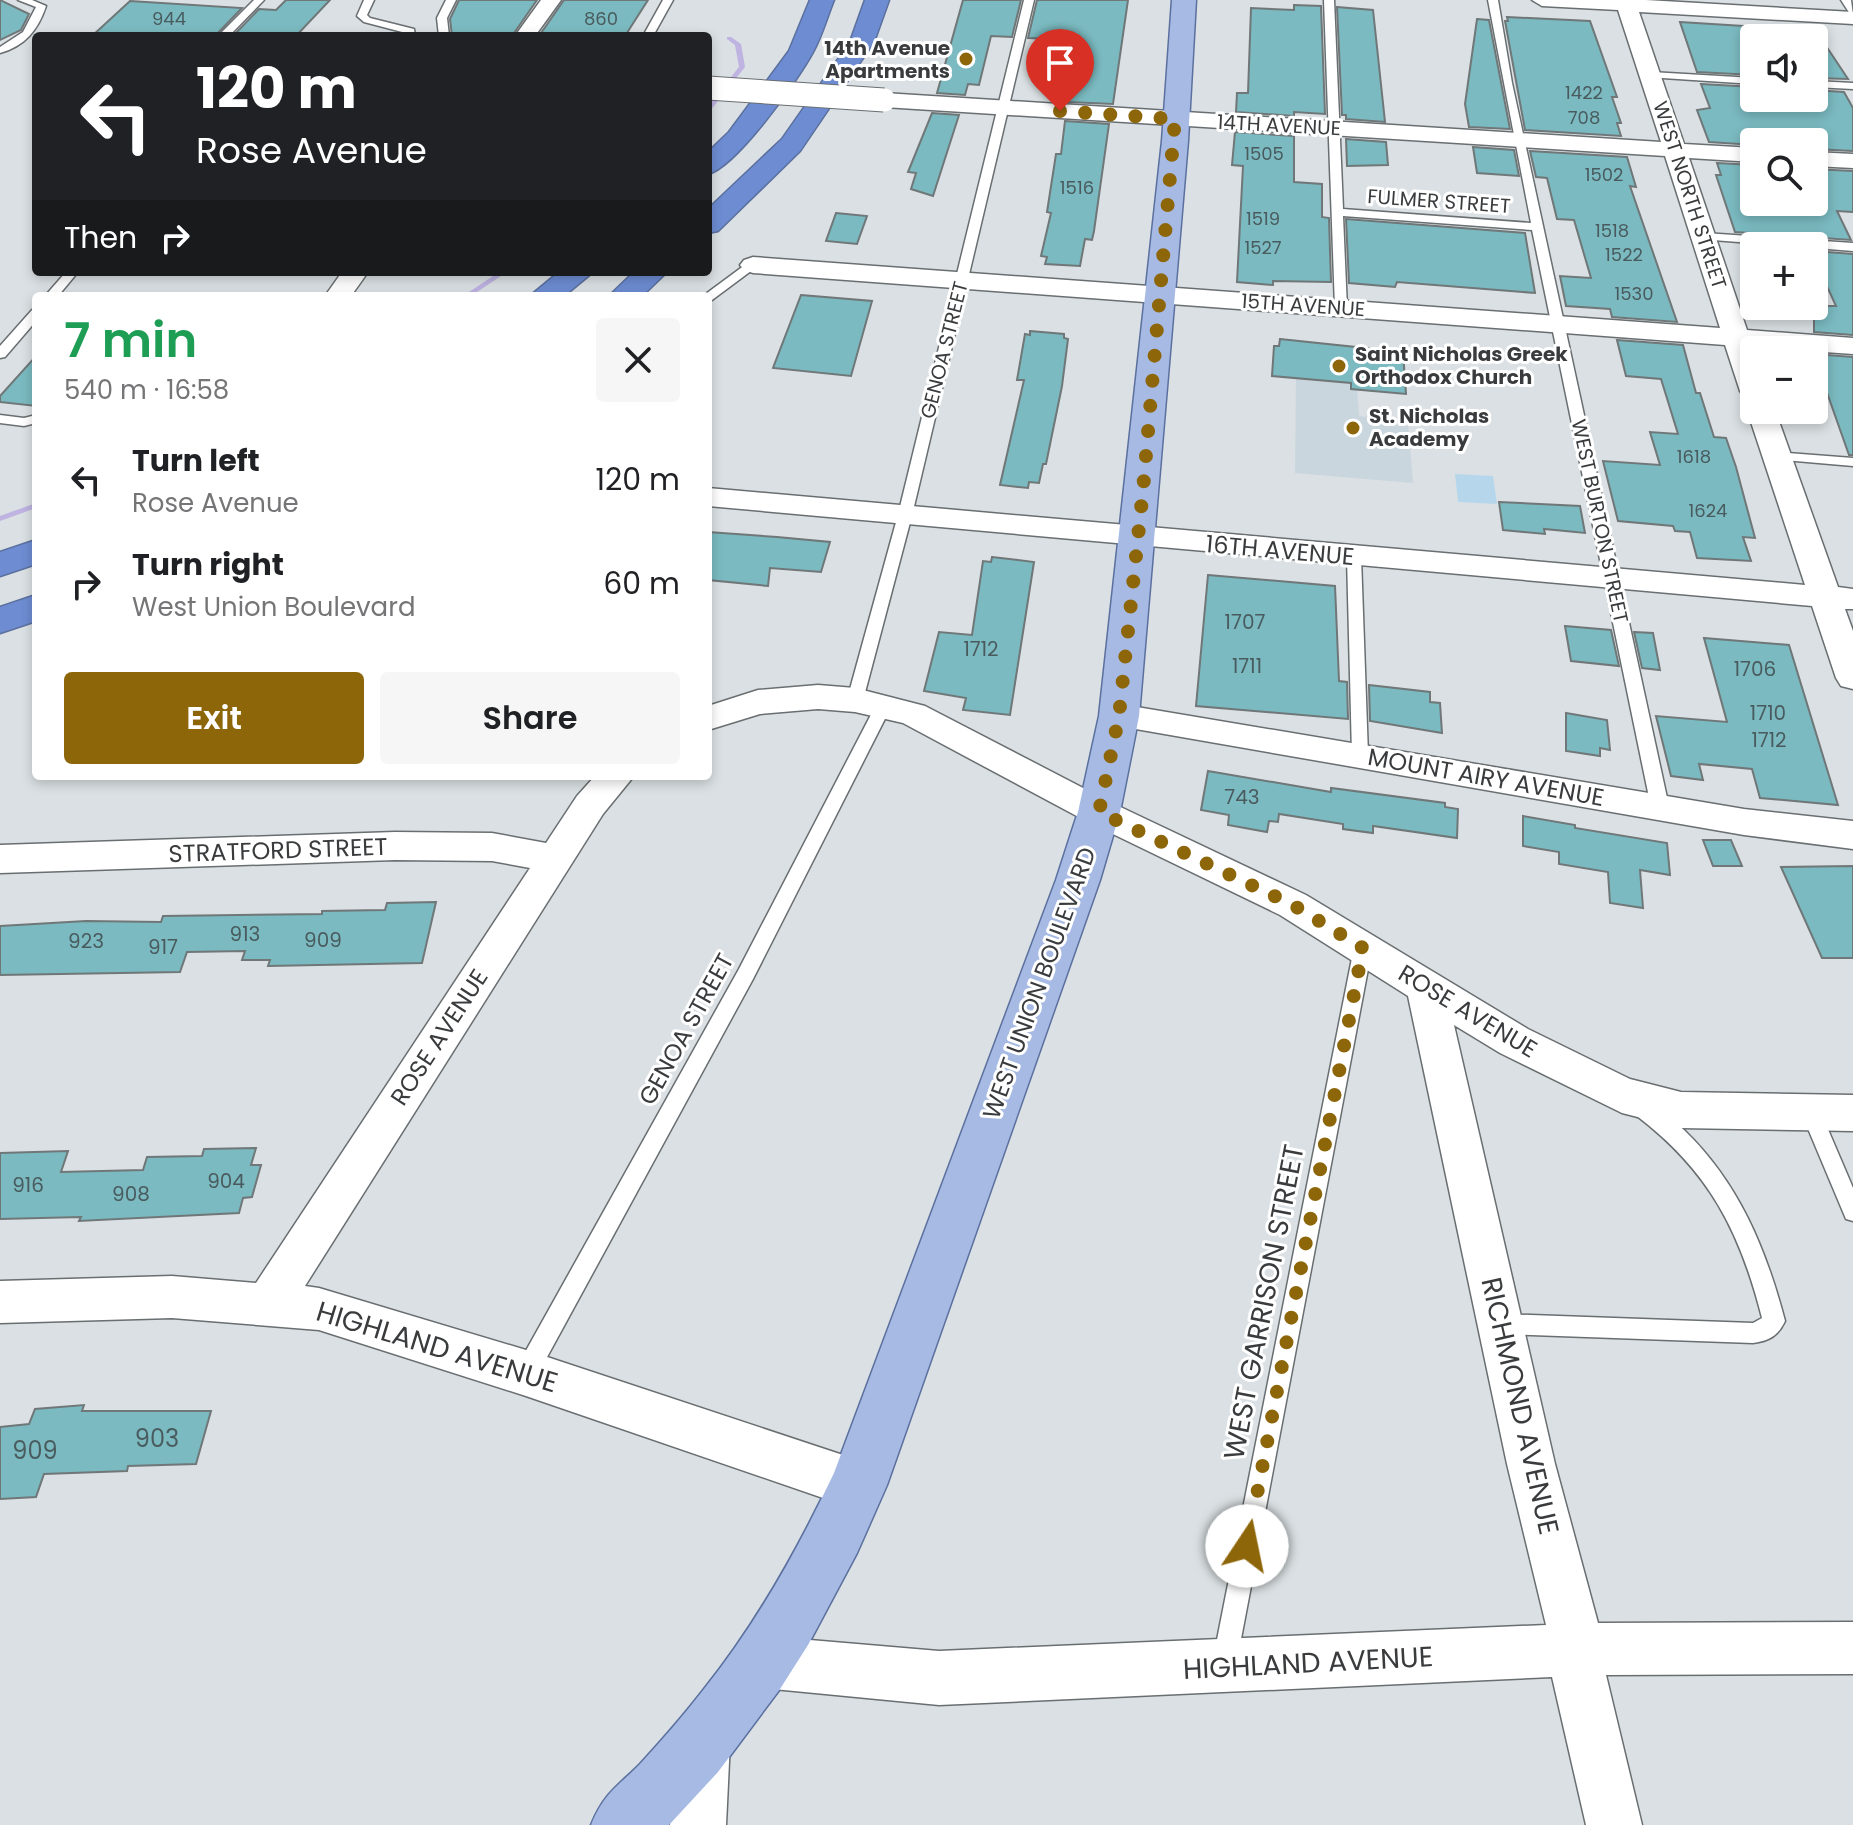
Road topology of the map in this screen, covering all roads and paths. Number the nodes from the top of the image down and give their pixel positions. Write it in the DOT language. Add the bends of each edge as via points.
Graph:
graph roads {
  1 [pos="23,0"];
  2 [pos="259,0"];
  3 [pos="369,0"];
  4 [pos="451,0"];
  5 [pos="551,0"];
  6 [pos="668,0"];
  7 [pos="822,0"];
  8 [pos="877,0"];
  9 [pos="1029,0"];
  10 [pos="1184,0"];
  11 [pos="1329,0"];
  12 [pos="1493,0"];
  13 [pos="1542,0"];
  14 [pos="1846,0"];
  15 [pos="1626,2"];
  16 [pos="1853,15"];
  17 [pos="227,32"];
  18 [pos="411,32"];
  19 [pos="444,32"];
  20 [pos="528,32"];
  21 [pos="650,32"];
  22 [pos="17,46"];
  23 [pos="32,47"];
  24 [pos="0,50"];
  25 [pos="0,59"];
  26 [pos="1651,75"];
  27 [pos="1740,80"];
  28 [pos="1828,85"];
  29 [pos="1853,86"];
  30 [pos="712,88"];
  31 [pos="1004,108"];
  32 [pos="1175,119"];
  33 [pos="1332,128"];
  34 [pos="1520,140"];
  35 [pos="1676,150"];
  36 [pos="1740,154"];
  37 [pos="1828,160"];
  38 [pos="1853,161"];
  39 [pos="712,162"];
  40 [pos="1336,212"];
  41 [pos="712,221"];
  42 [pos="1539,227"];
  43 [pos="1704,237"];
  44 [pos="1853,247"];
  45 [pos="753,265"];
  46 [pos="68,276"];
  47 [pos="572,276"];
  48 [pos="647,276"];
  49 [pos="962,280"];
  50 [pos="54,292"];
  51 [pos="550,292"];
  52 [pos="629,292"];
  53 [pos="712,294"];
  54 [pos="1160,295"];
  55 [pos="1341,308"];
  56 [pos="32,318"];
  57 [pos="1559,324"];
  58 [pos="1736,337"];
  59 [pos="1853,346"];
  60 [pos="1740,349"];
  61 [pos="0,354"];
  62 [pos="0,419"];
  63 [pos="32,420"];
  64 [pos="1766,424"];
  65 [pos="1776,456"];
  66 [pos="1853,462"];
  67 [pos="712,497"];
  68 [pos="905,515"];
  69 [pos="1138,537"];
  70 [pos="32,553"];
  71 [pos="1354,557"];
  72 [pos="0,565"];
  73 [pos="1613,579"];
  74 [pos="1839,598"];
  75 [pos="32,609"];
  76 [pos="0,621"];
  77 [pos="1853,678"];
  78 [pos="870,703"];
  79 [pos="1119,716"];
  80 [pos="712,717"];
  81 [pos="1360,755"];
  82 [pos="612,780"];
  83 [pos="1660,807"];
  84 [pos="1099,812"];
  85 [pos="1853,835"];
  86 [pos="0,859"];
  87 [pos="556,859"];
  88 [pos="1363,948"];
  89 [pos="1426,987"];
  90 [pos="1622,1095"];
  91 [pos="1811,1112"];
  92 [pos="1853,1113"];
  93 [pos="1853,1212"];
  94 [pos="0,1302"];
  95 [pos="269,1303"];
  96 [pos="1500,1324"];
  97 [pos="526,1373"];
  98 [pos="858,1485"];
  99 [pos="1853,1648"];
  100 [pos="1579,1650"];
  101 [pos="763,1662"];
  102 [pos="1224,1667"];
  103 [pos="703,1741"];
  104 [pos="623,1825"];
  105 [pos="698,1825"];
  106 [pos="1614,1825"];
  1 -- 22 [label="lane" via="41,6"];
  2 -- 17 [label="lane"];
  3 -- 18 [label="lane" via="362,16"];
  4 -- 19 [label="lane" via="442,18"];
  5 -- 20 [label="street"];
  6 -- 21 [label="lane"];
  7 -- 39 [label="highway" via="801,52 738,138"];
  8 -- 41 [label="highway" via="862,42 791,145"];
  9 -- 31 [label="lane, GENOA STREET"];
  10 -- 32 [label="main road, WEST UNION BOULEVARD"];
  11 -- 33 [label="lane"];
  12 -- 34 [label="lane, WEST BURTON STREET"];
  13 -- 15 [label="street"];
  14 -- 16 [label="lane"];
  15 -- 16 [label="street"];
  15 -- 26 [label="street, WEST NORTH STREET"];
  22 -- 23 [label="lane"];
  22 -- 24 [label="lane"];
  22 -- 25 [label="lane"];
  26 -- 27 [label="lane"];
  26 -- 35 [label="street, WEST NORTH STREET"];
  28 -- 29 [label="lane"];
  30 -- 31 [label="street, 14TH AVENUE, bridge"];
  31 -- 32 [label="street, 14TH AVENUE"];
  31 -- 49 [label="lane, GENOA STREET"];
  32 -- 33 [label="street, 14TH AVENUE"];
  32 -- 54 [label="main road, WEST UNION BOULEVARD"];
  33 -- 34 [label="street, 14TH AVENUE"];
  33 -- 40 [label="lane"];
  34 -- 35 [label="street, 14TH AVENUE"];
  34 -- 42 [label="lane, WEST BURTON STREET"];
  35 -- 36 [label="street, 14TH AVENUE"];
  35 -- 43 [label="street, WEST NORTH STREET"];
  37 -- 38 [label="street"];
  40 -- 42 [label="lane, FULMER STREET"];
  40 -- 55 [label="lane"];
  42 -- 57 [label="lane, WEST BURTON STREET"];
  43 -- 44 [label="lane"];
  43 -- 58 [label="street, WEST NORTH STREET"];
  45 -- 49 [label="street, 15TH AVENUE"];
  45 -- 53 [label="lane"];
  46 -- 50 [label="lane"];
  47 -- 51 [label="highway"];
  48 -- 52 [label="highway"];
  49 -- 54 [label="street, 15TH AVENUE"];
  49 -- 68 [label="lane, GENOA STREET"];
  54 -- 55 [label="street, 15TH AVENUE"];
  54 -- 69 [label="main road, WEST UNION BOULEVARD"];
  55 -- 57 [label="street, 15TH AVENUE"];
  56 -- 61 [label="lane"];
  57 -- 58 [label="street, 15TH AVENUE"];
  57 -- 73 [label="lane, WEST BURTON STREET"];
  58 -- 59 [label="street, 15TH AVENUE"];
  58 -- 60 [label="street, WEST NORTH STREET"];
  62 -- 63 [label="lane"];
  64 -- 65 [label="street"];
  65 -- 66 [label="lane"];
  65 -- 74 [label="street"];
  67 -- 68 [label="street, 16TH AVENUE"];
  68 -- 69 [label="street, 16TH AVENUE"];
  68 -- 78 [label="lane, GENOA STREET"];
  69 -- 71 [label="street, 16TH AVENUE"];
  69 -- 79 [label="main road, WEST UNION BOULEVARD"];
  70 -- 72 [label="highway"];
  71 -- 73 [label="street, 16TH AVENUE"];
  71 -- 81 [label="lane"];
  73 -- 74 [label="street, 16TH AVENUE"];
  73 -- 83 [label="lane, WEST BURTON STREET"];
  74 -- 77 [label="street"];
  75 -- 76 [label="highway"];
  78 -- 80 [label="street, ROSE AVENUE" via="780,699"];
  78 -- 84 [label="street, ROSE AVENUE" via="913,714"];
  78 -- 97 [label="lane, GENOA STREET" via="746,974"];
  79 -- 81 [label="street, MOUNT AIRY AVENUE"];
  79 -- 84 [label="main road, WEST UNION BOULEVARD"];
  81 -- 83 [label="street, MOUNT AIRY AVENUE"];
  82 -- 87 [label="street, ROSE AVENUE"];
  83 -- 85 [label="street, MOUNT AIRY AVENUE"];
  84 -- 88 [label="street, ROSE AVENUE" via="1293,905"];
  84 -- 98 [label="main road, WEST UNION BOULEVARD"];
  86 -- 87 [label="street, STRATFORD STREET" via="409,846 492,847"];
  87 -- 95 [label="street, ROSE AVENUE"];
  88 -- 89 [label="street, ROSE AVENUE"];
  88 -- 102 [label="lane, WEST GARRISON STREET"];
  89 -- 90 [label="street, ROSE AVENUE" via="1514,1041"];
  89 -- 96 [label="street, RICHMOND AVENUE"];
  90 -- 91 [label="street, ROSE AVENUE" via="1681,1110"];
  90 -- 96 [label="lane" via="1656,1117 1715,1176 1734,1205 1774,1321 1765,1331"];
  91 -- 92 [label="street, ROSE AVENUE"];
  91 -- 93 [label="lane"];
  94 -- 95 [label="street, HIGHLAND AVENUE" via="172,1297"];
  95 -- 97 [label="street, HIGHLAND AVENUE" via="319,1309"];
  96 -- 100 [label="street, RICHMOND AVENUE"];
  97 -- 98 [label="street, HIGHLAND AVENUE"];
  98 -- 101 [label="main road, WEST UNION BOULEVARD" via="830,1548"];
  99 -- 100 [label="street, HIGHLAND AVENUE"];
  100 -- 102 [label="street, HIGHLAND AVENUE"];
  100 -- 106 [label="street, RICHMOND AVENUE" via="1579,1684"];
  101 -- 102 [label="street, HIGHLAND AVENUE" via="939,1678"];
  101 -- 103 [label="main road, WEST UNION BOULEVARD"];
  103 -- 104 [label="main road, WEST UNION BOULEVARD"];
  103 -- 105 [label="street"];
}
